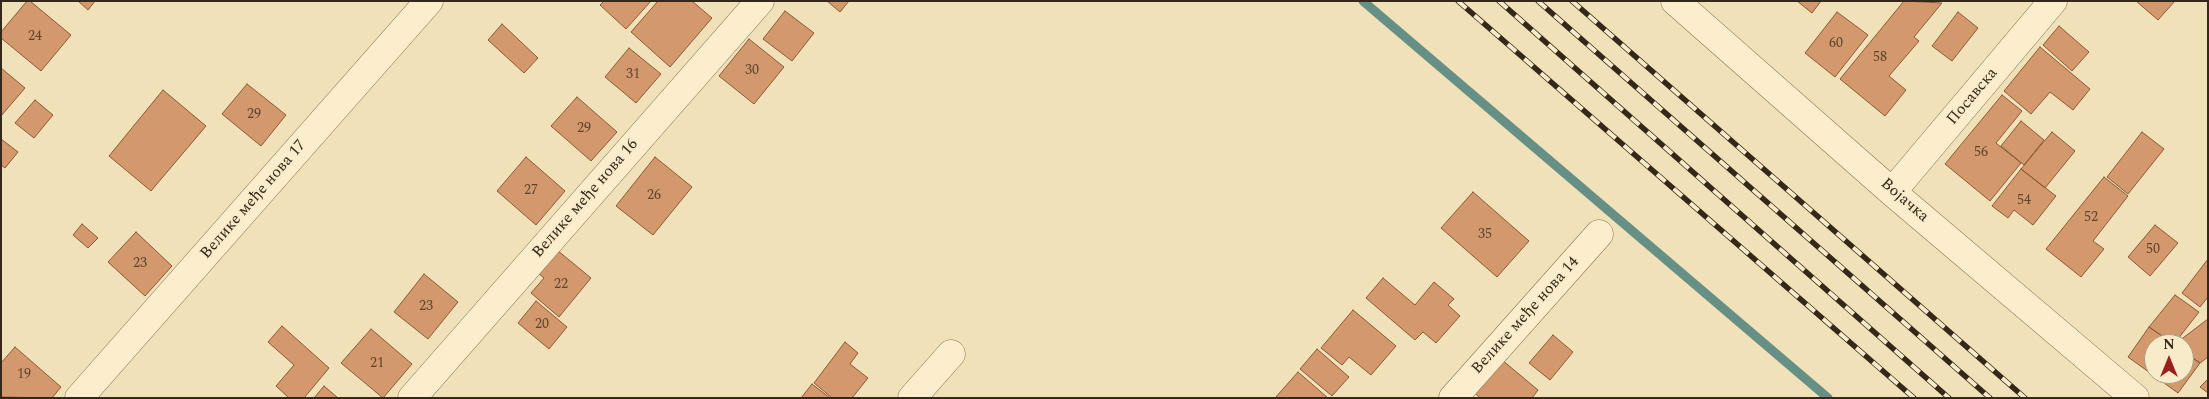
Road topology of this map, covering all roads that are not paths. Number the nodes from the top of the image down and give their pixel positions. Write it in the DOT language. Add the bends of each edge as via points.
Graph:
graph roads {
  1 [pos="429,1"];
  2 [pos="760,1"];
  3 [pos="1675,1"];
  4 [pos="2053,1"];
  5 [pos="1892,192"];
  6 [pos="1599,234"];
  7 [pos="951,354"];
  8 [pos="79,398"];
  9 [pos="412,398"];
  10 [pos="912,398"];
  11 [pos="1454,398"];
  12 [pos="2135,398"];
  1 -- 8 [label="street, Велике међе нова 17"];
  2 -- 9 [label="street, Велике међе нова 16"];
  3 -- 5 [label="street, Војачка"];
  4 -- 5 [label="street, Посавска"];
  5 -- 12 [label="street, Војачка"];
  6 -- 11 [label="street, Велике међе нова 14"];
  7 -- 10 [label="street"];
}
